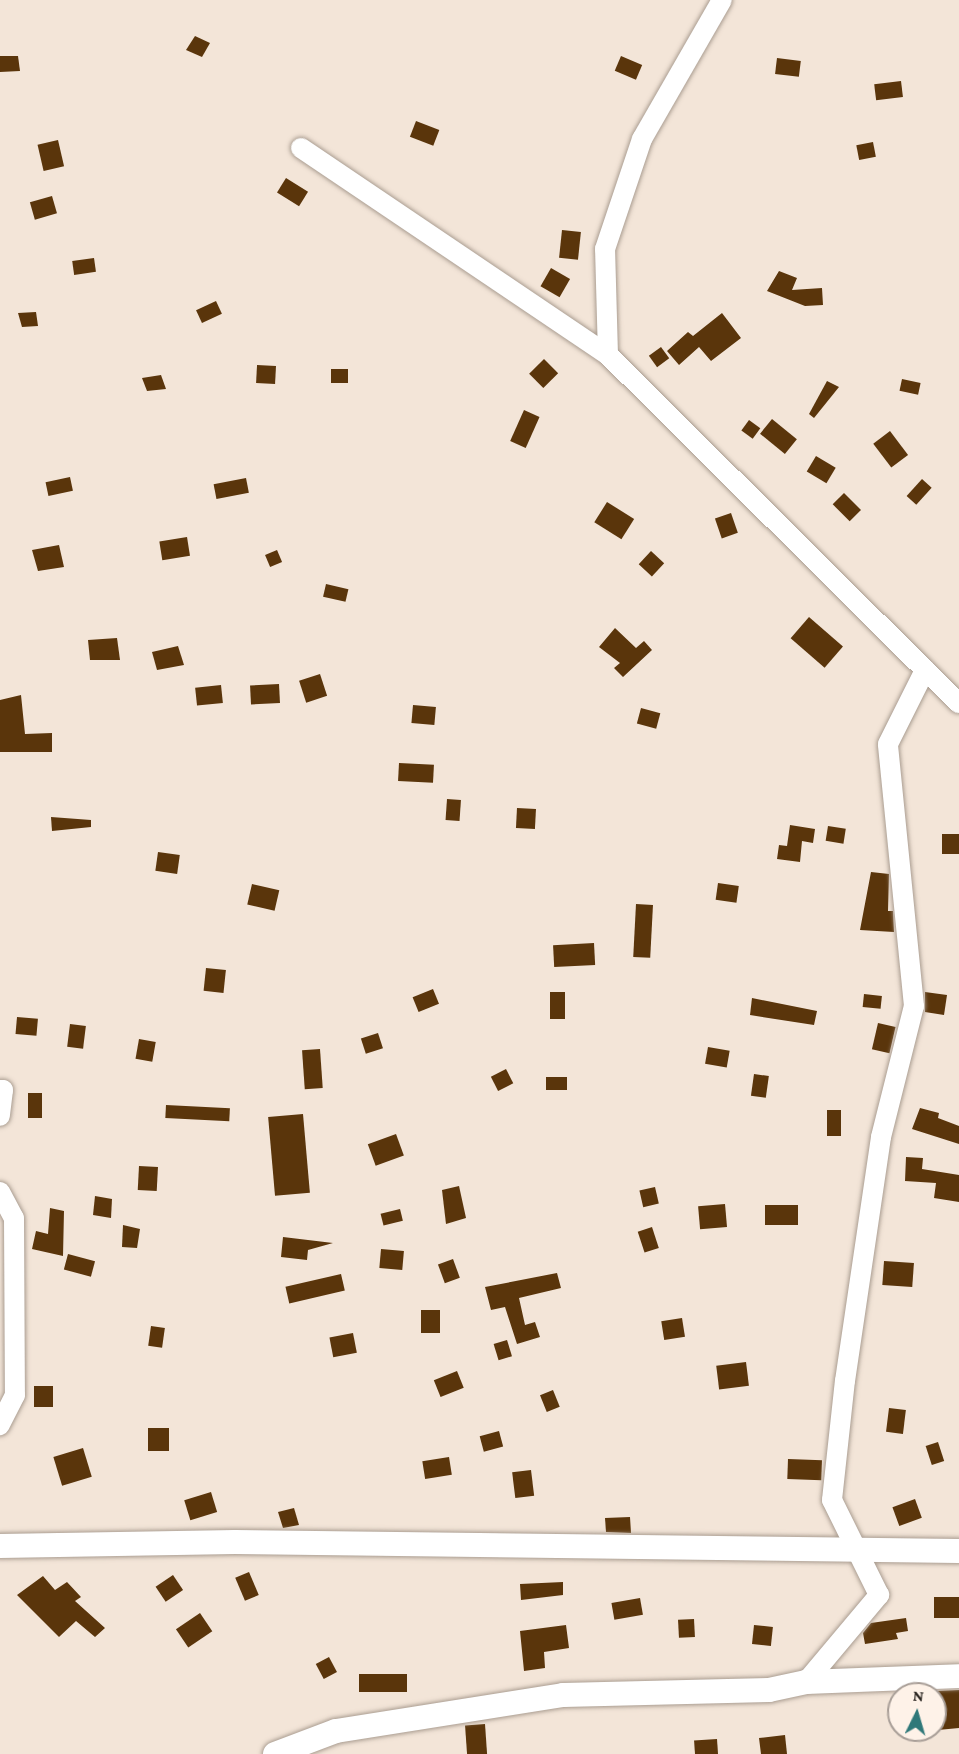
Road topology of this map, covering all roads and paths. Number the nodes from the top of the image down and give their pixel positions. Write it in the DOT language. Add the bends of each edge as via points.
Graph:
graph roads {
  1 [pos="722,0"];
  2 [pos="301,148"];
  3 [pos="608,355"];
  4 [pos="925,670"];
  5 [pos="959,704"];
  6 [pos="0,1090"];
  7 [pos="0,1116"];
  8 [pos="0,1192"];
  9 [pos="0,1425"];
  10 [pos="0,1546"];
  11 [pos="854,1548"];
  12 [pos="959,1551"];
  13 [pos="959,1676"];
  14 [pos="806,1682"];
  15 [pos="275,1754"];
  1 -- 3 [label="street" via="642,139 605,249"];
  2 -- 3 [label="street"];
  3 -- 4 [label="street"];
  4 -- 5 [label="street"];
  4 -- 11 [label="street" via="888,744 914,1006 881,1137 843,1393 832,1500"];
  6 -- 7 [label="street"];
  8 -- 9 [label="street" via="14,1218 15,1395"];
  10 -- 11 [label="street" via="235,1542 422,1547"];
  11 -- 12 [label="street"];
  11 -- 14 [label="street" via="879,1595"];
  13 -- 14 [label="street"];
  14 -- 15 [label="street" via="770,1690 563,1695 336,1731"];
}
